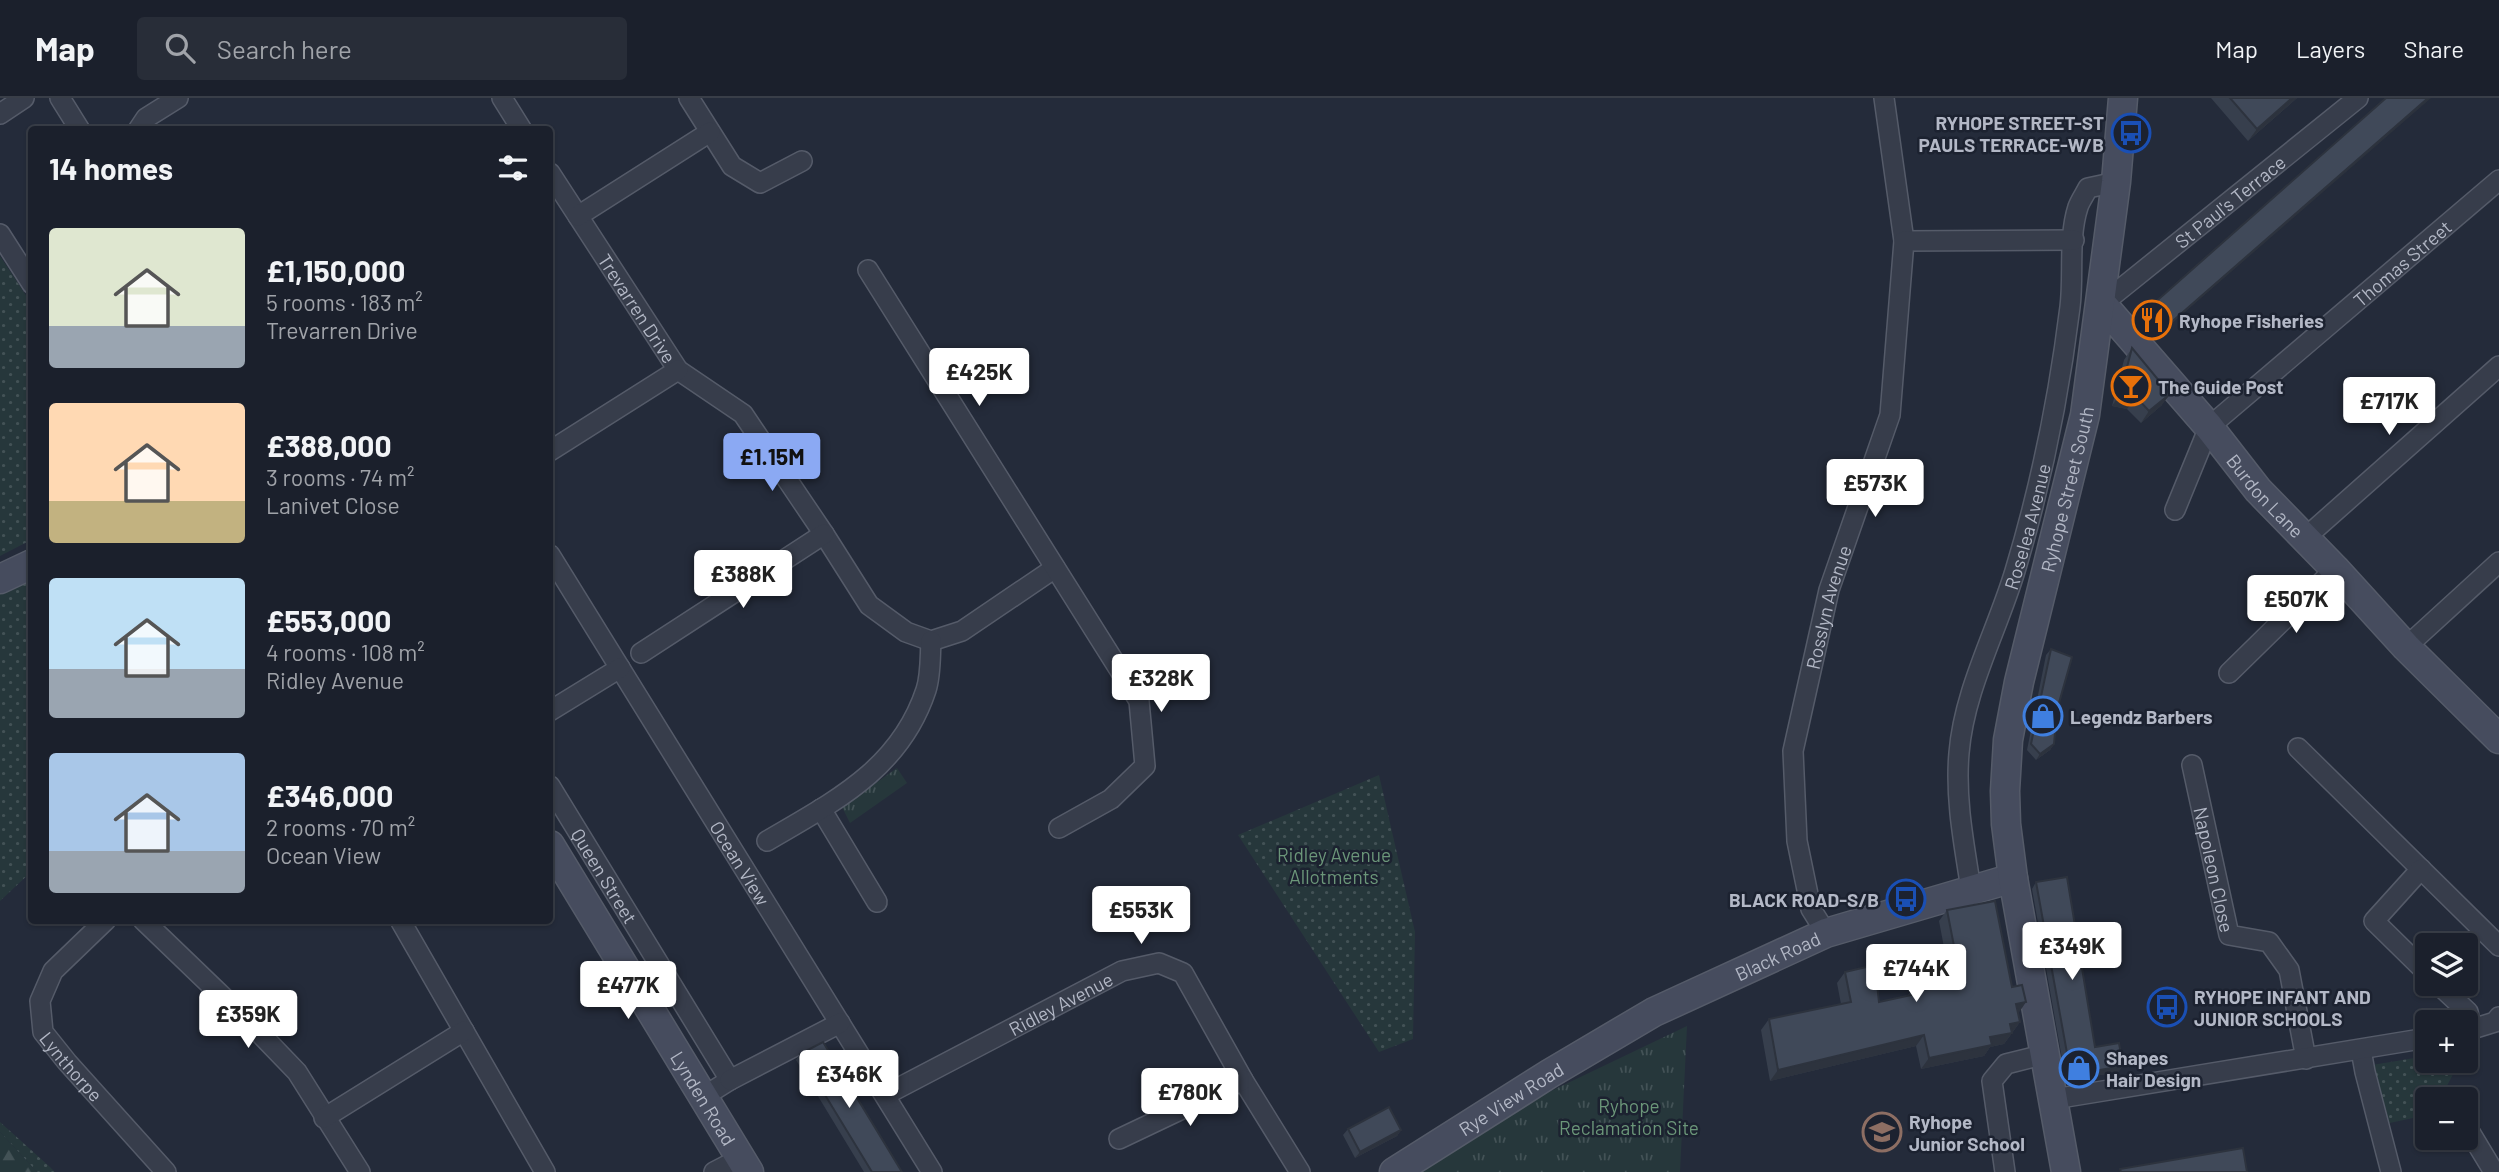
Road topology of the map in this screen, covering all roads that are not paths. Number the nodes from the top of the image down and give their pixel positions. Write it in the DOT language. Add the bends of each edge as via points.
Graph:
graph roads {
  1 [pos="24,98"];
  2 [pos="60,98"];
  3 [pos="178,98"];
  4 [pos="502,98"];
  5 [pos="689,98"];
  6 [pos="1884,98"];
  7 [pos="2123,98"];
  8 [pos="2358,98"];
  9 [pos="3,112"];
  10 [pos="78,126"];
  11 [pos="141,126"];
  12 [pos="520,126"];
  13 [pos="710,132"];
  14 [pos="802,161"];
  15 [pos="553,178"];
  16 [pos="2499,180"];
  17 [pos="2116,182"];
  18 [pos="578,216"];
  19 [pos="0,234"];
  20 [pos="2074,240"];
  21 [pos="1904,242"];
  22 [pos="868,270"];
  23 [pos="28,278"];
  24 [pos="2102,304"];
  25 [pos="2499,366"];
  26 [pos="678,370"];
  27 [pos="2209,427"];
  28 [pos="553,449"];
  29 [pos="2175,510"];
  30 [pos="824,534"];
  31 [pos="2305,538"];
  32 [pos="553,560"];
  33 [pos="2499,562"];
  34 [pos="28,566"];
  35 [pos="1055,568"];
  36 [pos="2335,569"];
  37 [pos="0,579"];
  38 [pos="931,641"];
  39 [pos="2406,647"];
  40 [pos="641,653"];
  41 [pos="620,668"];
  42 [pos="2230,673"];
  43 [pos="553,709"];
  44 [pos="2499,739"];
  45 [pos="2298,748"];
  46 [pos="2192,765"];
  47 [pos="553,791"];
  48 [pos="821,809"];
  49 [pos="1059,828"];
  50 [pos="767,841"];
  51 [pos="553,850"];
  52 [pos="2421,869"];
  53 [pos="2013,878"];
  54 [pos="1971,889"];
  55 [pos="877,902"];
  56 [pos="102,924"];
  57 [pos="147,924"];
  58 [pos="402,924"];
  59 [pos="1826,933"];
  60 [pos="2499,946"];
  61 [pos="2415,961"];
  62 [pos="2451,996"];
  63 [pos="2466,1010"];
  64 [pos="2498,1022"];
  65 [pos="840,1023"];
  66 [pos="1629,1027"];
  67 [pos="2478,1028"];
  68 [pos="464,1031"];
  69 [pos="2415,1040"];
  70 [pos="2361,1050"];
  71 [pos="2046,1054"];
  72 [pos="2306,1059"];
  73 [pos="730,1080"];
  74 [pos="1243,1080"];
  75 [pos="885,1095"];
  76 [pos="703,1097"];
  77 [pos="2054,1099"];
  78 [pos="324,1118"];
  79 [pos="1119,1139"];
  80 [pos="2478,1146"];
  81 [pos="745,1165"];
  82 [pos="166,1172"];
  83 [pos="360,1172"];
  84 [pos="545,1172"];
  85 [pos="715,1172"];
  86 [pos="932,1172"];
  87 [pos="1300,1172"];
  88 [pos="1394,1172"];
  89 [pos="2005,1172"];
  90 [pos="2066,1172"];
  91 [pos="2391,1172"];
  92 [pos="2494,1172"];
  1 -- 9 [label="street"];
  2 -- 10 [label="street"];
  3 -- 11 [label="street"];
  4 -- 12 [label="street"];
  5 -- 13 [label="street"];
  6 -- 21 [label="street, Rosslyn Avenue"];
  7 -- 17 [label="street, Ryhope Street South"];
  8 -- 24 [label="street, St Paul's Terrace"];
  13 -- 14 [label="street" via="732,166 760,183"];
  13 -- 18 [label="street"];
  15 -- 18 [label="street, Trevarren Drive"];
  16 -- 27 [label="street, Thomas Street"];
  17 -- 20 [label="street, Roselea Avenue" via="2088,188 2078,208"];
  17 -- 24 [label="street, Ryhope Street South"];
  18 -- 26 [label="street, Trevarren Drive"];
  19 -- 23 [label="street"];
  20 -- 21 [label="street"];
  20 -- 54 [label="street, Roselea Avenue" via="2062,374 2042,470 2015,571 1964,718 1957,786"];
  21 -- 59 [label="street, Rosslyn Avenue" via="1890,415 1829,590 1793,751 1797,841 1811,909"];
  22 -- 35 [label="street"];
  24 -- 27 [label="street, Burdon Lane"];
  24 -- 53 [label="street, Ryhope Street South" via="2085,415 2008,740 2005,802"];
  25 -- 31 [label="street"];
  26 -- 28 [label="street"];
  26 -- 30 [label="street, Trevarren Drive" via="743,414"];
  27 -- 29 [label="street"];
  27 -- 31 [label="street, Burdon Lane" via="2258,490"];
  30 -- 38 [label="street, Trevarren Drive" via="869,605 906,632"];
  30 -- 40 [label="street"];
  31 -- 36 [label="street, Burdon Lane"];
  32 -- 41 [label="street, Ocean View"];
  33 -- 39 [label="street"];
  34 -- 37 [label="street"];
  35 -- 38 [label="street" via="962,631"];
  35 -- 49 [label="street" via="1139,701 1145,766 1111,799"];
  36 -- 39 [label="street, Burdon Lane"];
  36 -- 42 [label="street"];
  38 -- 48 [label="street" via="928,687 905,737 867,779"];
  39 -- 44 [label="street, Burdon Lane"];
  41 -- 43 [label="street"];
  41 -- 65 [label="street, Ocean View"];
  45 -- 52 [label="street"];
  46 -- 72 [label="street, Napoleon Close" via="2229,935 2269,942 2289,970"];
  47 -- 73 [label="street, Queen Street"];
  48 -- 50 [label="street"];
  48 -- 55 [label="street"];
  51 -- 76 [label="street, Lynden Road"];
  52 -- 60 [label="street"];
  52 -- 61 [label="street" via="2374,921"];
  53 -- 54 [label="street, Black Road"];
  53 -- 71 [label="street, Ryhope Street South"];
  54 -- 59 [label="street, Black Road"];
  56 -- 82 [label="street, Lynthorpe" via="53,971 40,1001 43,1032"];
  57 -- 78 [label="street" via="297,1072"];
  58 -- 68 [label="street"];
  59 -- 66 [label="street, Black Road"];
  62 -- 63 [label="street"];
  64 -- 67 [label="street"];
  65 -- 73 [label="street"];
  65 -- 75 [label="street, Ocean View"];
  66 -- 88 [label="street, Rye View Road"];
  68 -- 78 [label="street"];
  68 -- 84 [label="street"];
  69 -- 70 [label="street"];
  70 -- 72 [label="street"];
  70 -- 91 [label="street"];
  71 -- 77 [label="street, Ryhope Street South"];
  71 -- 89 [label="street" via="2006,1064 1992,1081"];
  72 -- 77 [label="street"];
  73 -- 76 [label="street"];
  74 -- 75 [label="street, Ridley Avenue" via="1183,973 1159,963 1122,971"];
  74 -- 79 [label="street"];
  74 -- 87 [label="street, Ridley Avenue"];
  75 -- 86 [label="street, Ocean View"];
  76 -- 81 [label="street, Lynden Road"];
  77 -- 90 [label="street, Ryhope Street South"];
  78 -- 83 [label="street"];
  80 -- 92 [label="street"];
  81 -- 85 [label="street"];
}
